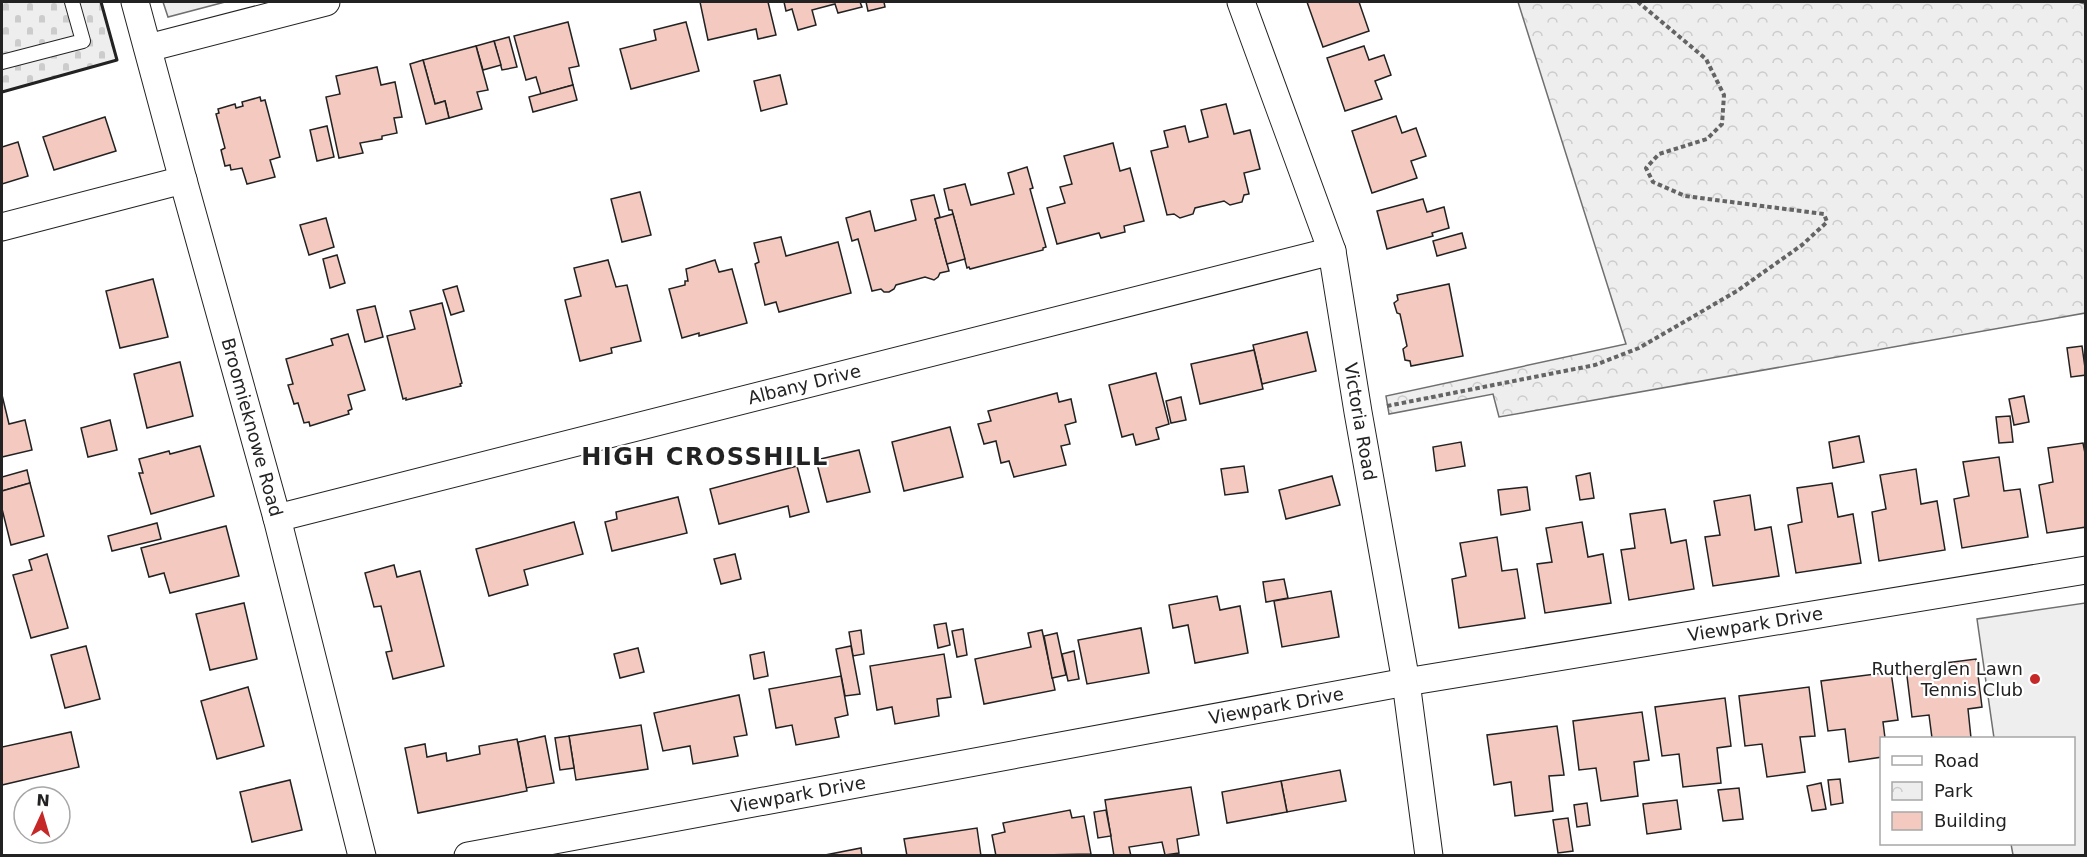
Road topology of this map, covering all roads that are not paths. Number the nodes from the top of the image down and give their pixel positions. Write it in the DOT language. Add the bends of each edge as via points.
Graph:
graph roads {
  1 [pos="72,2"];
  2 [pos="135,2"];
  3 [pos="326,2"];
  4 [pos="1241,2"];
  5 [pos="148,48"];
  6 [pos="2,62"];
  7 [pos="183,180"];
  8 [pos="2,227"];
  9 [pos="1332,251"];
  10 [pos="278,518"];
  11 [pos="2085,570"];
  12 [pos="1406,682"];
  13 [pos="362,855"];
  14 [pos="468,855"];
  15 [pos="1429,855"];
  1 -- 6 [label="lane" via="83,41"];
  2 -- 5 [label="street, Broomieknowe Road"];
  3 -- 5 [label="street"];
  4 -- 9 [label="street, Victoria Road"];
  5 -- 7 [label="street, Broomieknowe Road"];
  7 -- 8 [label="street"];
  7 -- 10 [label="street, Broomieknowe Road"];
  9 -- 10 [label="street, Albany Drive"];
  9 -- 12 [label="street, Victoria Road"];
  10 -- 13 [label="street, Broomieknowe Road"];
  11 -- 12 [label="street, Viewpark Drive"];
  12 -- 14 [label="street, Viewpark Drive"];
  12 -- 15 [label="street, Victoria Road"];
}
